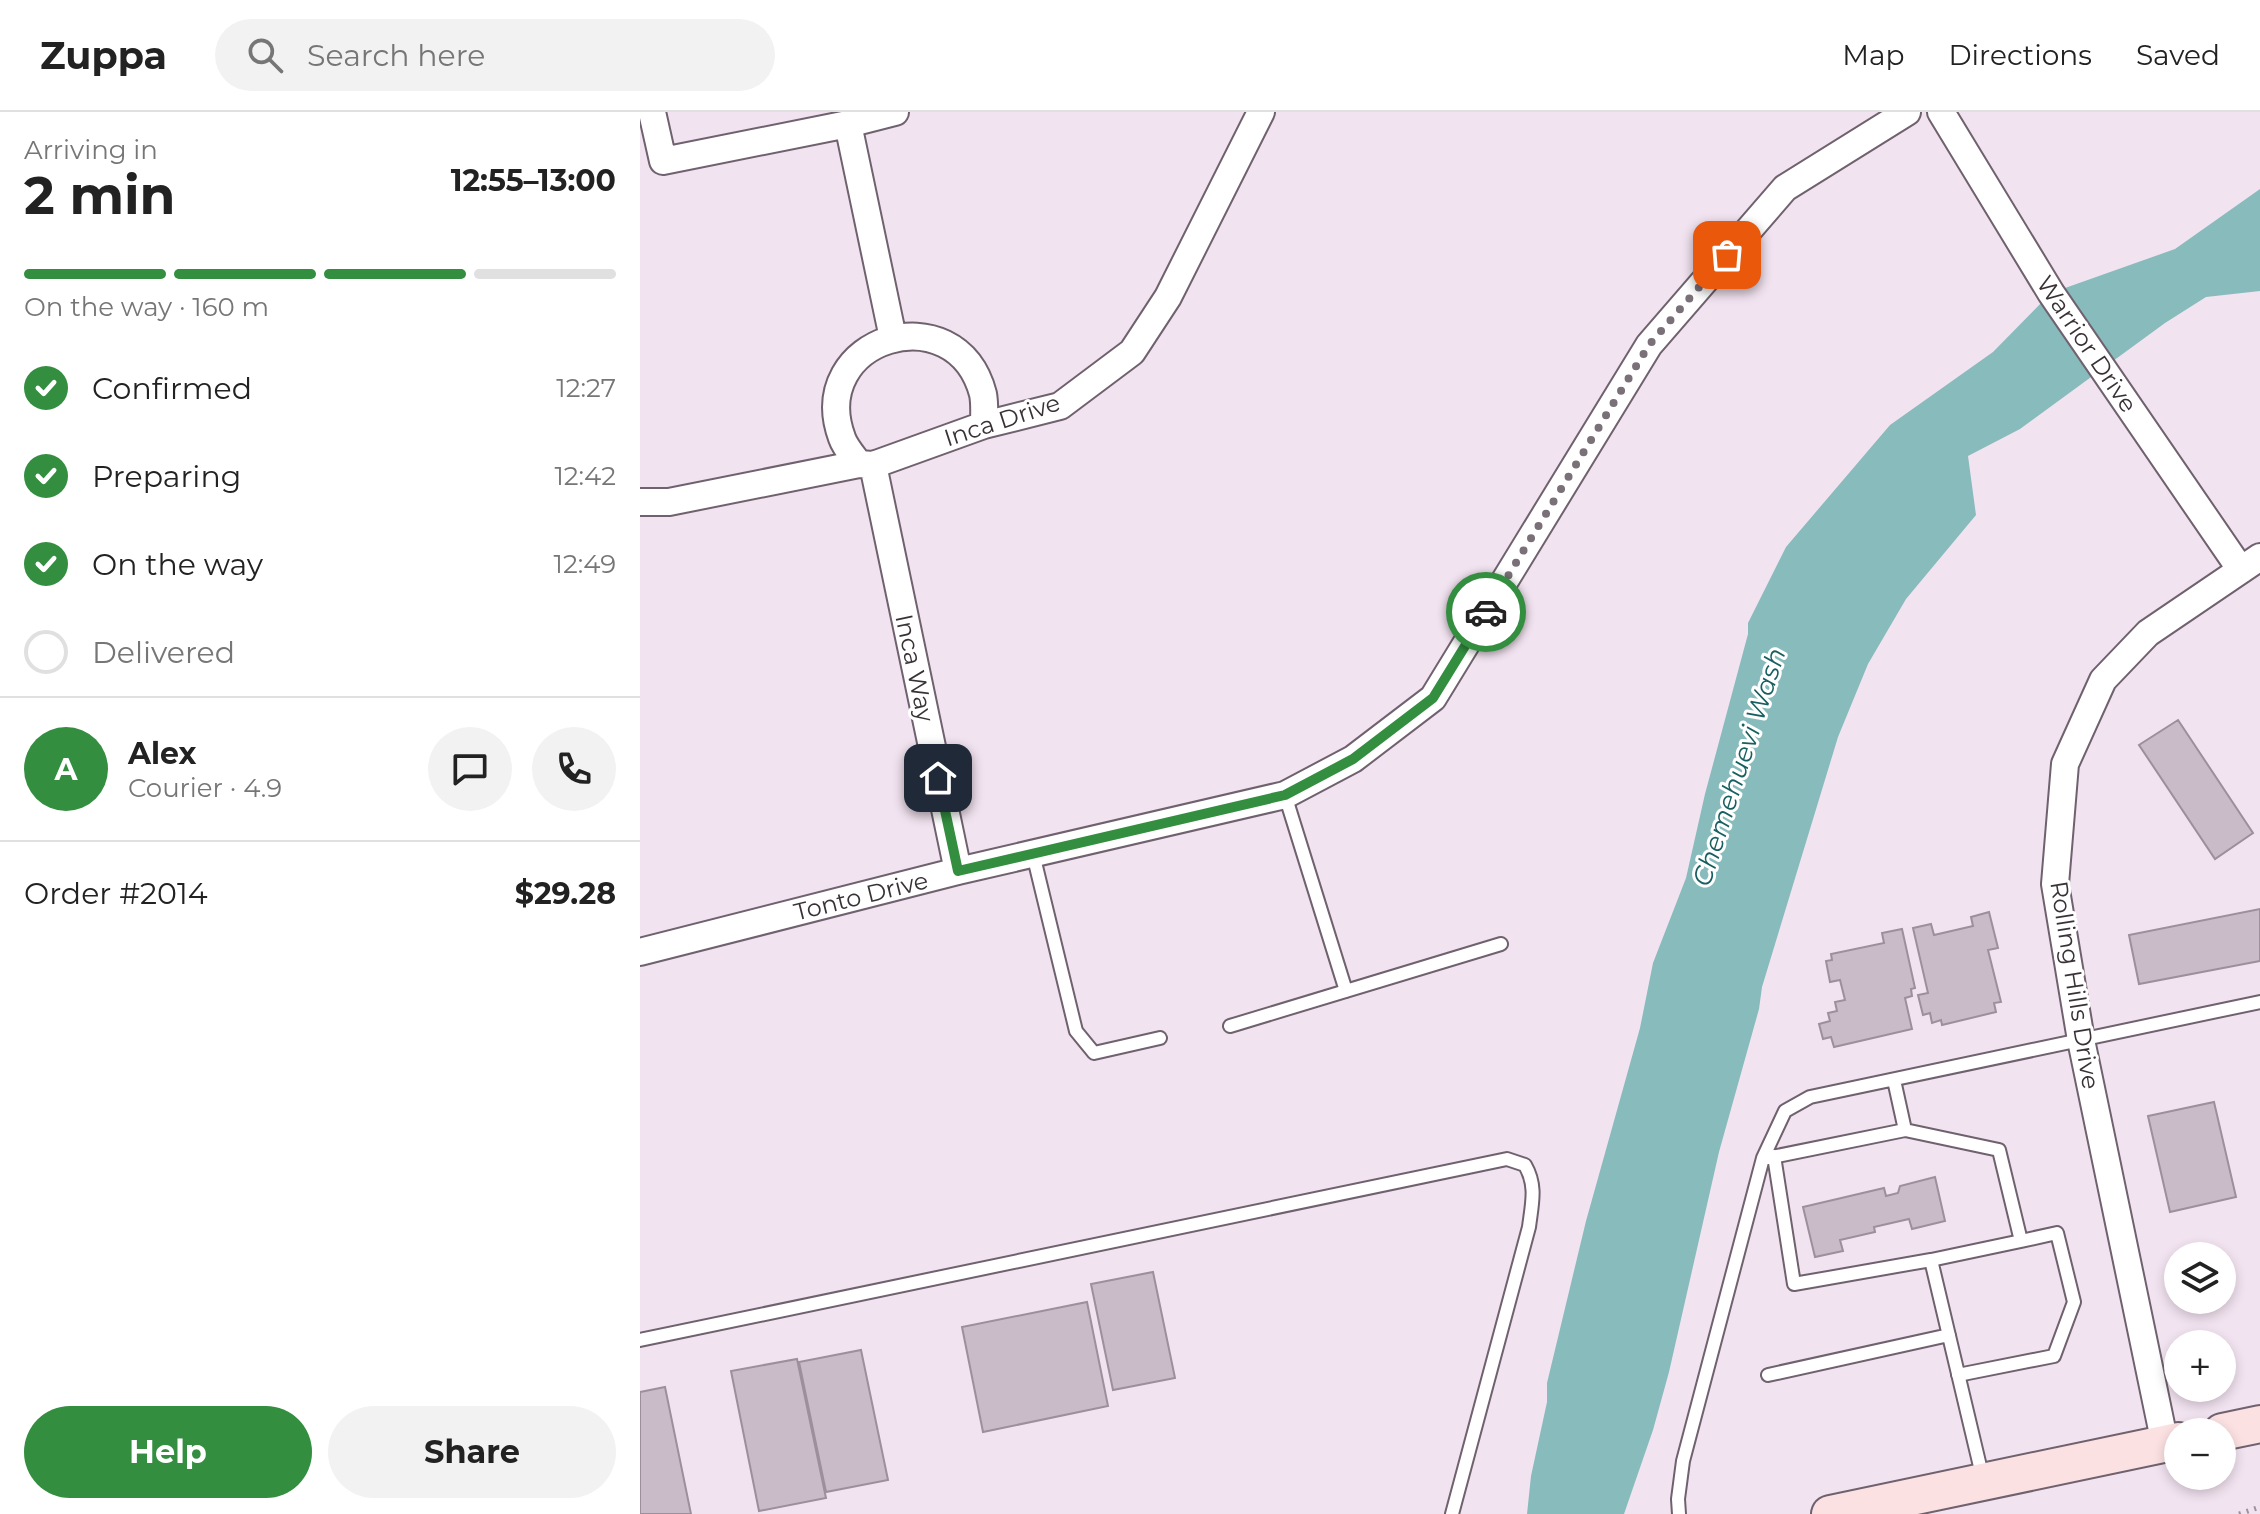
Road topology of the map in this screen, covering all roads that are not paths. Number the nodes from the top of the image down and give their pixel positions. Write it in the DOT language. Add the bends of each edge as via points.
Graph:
graph roads {
  1 [pos="652,112"];
  2 [pos="895,112"];
  3 [pos="1261,112"];
  4 [pos="1907,112"];
  5 [pos="1941,112"];
  6 [pos="848,124"];
  7 [pos="893,338"];
  8 [pos="984,425"];
  9 [pos="866,464"];
  10 [pos="640,502"];
  11 [pos="2250,563"];
  12 [pos="1285,795"];
  13 [pos="1033,854"];
  14 [pos="958,871"];
  15 [pos="1501,944"];
  16 [pos="640,952"];
  17 [pos="1346,991"];
  18 [pos="2260,1002"];
  19 [pos="1230,1026"];
  20 [pos="1160,1038"];
  21 [pos="2081,1040"];
  22 [pos="1894,1080"];
  23 [pos="1905,1130"];
  24 [pos="1768,1157"];
  25 [pos="2021,1241"];
  26 [pos="1931,1260"];
  27 [pos="1949,1335"];
  28 [pos="640,1340"];
  29 [pos="1768,1375"];
  30 [pos="1958,1375"];
  31 [pos="2166,1418"];
  32 [pos="2260,1424"];
  33 [pos="2236,1429"];
  34 [pos="2164,1445"];
  35 [pos="1983,1482"];
  36 [pos="1452,1514"];
  37 [pos="1679,1514"];
  38 [pos="1830,1514"];
  1 -- 6 [label="street" via="663,161"];
  2 -- 6 [label="street"];
  3 -- 8 [label="street, Inca Drive" via="1168,297 1132,352 1060,406"];
  4 -- 12 [label="street, Tonto Drive" via="1785,188 1649,345 1433,698 1353,759"];
  5 -- 11 [label="street, Warrior Drive" via="2051,293"];
  6 -- 7 [label="street"];
  7 -- 8 [label="street" via="930,338 955,350 974,371 984,397"];
  7 -- 9 [label="street" via="853,361 839,386 835,414 842,441"];
  8 -- 9 [label="street, Inca Drive"];
  9 -- 10 [label="street, Inca Drive" via="669,502"];
  9 -- 14 [label="street, Inca Way"];
  11 -- 21 [label="street, Rolling Hills Drive" via="2148,633 2103,680 2065,764 2055,884"];
  12 -- 13 [label="street, Tonto Drive"];
  12 -- 17 [label="lane"];
  13 -- 14 [label="street, Tonto Drive"];
  13 -- 20 [label="lane" via="1076,1031 1094,1053"];
  14 -- 16 [label="street, Tonto Drive"];
  15 -- 17 [label="lane"];
  17 -- 19 [label="lane"];
  18 -- 21 [label="lane"];
  21 -- 22 [label="lane"];
  21 -- 31 [label="street, Rolling Hills Drive"];
  22 -- 23 [label="lane"];
  22 -- 24 [label="lane" via="1810,1097 1785,1111"];
  23 -- 24 [label="lane"];
  23 -- 25 [label="lane" via="1999,1150"];
  24 -- 26 [label="lane" via="1794,1284"];
  24 -- 37 [label="lane" via="1683,1461"];
  25 -- 26 [label="lane"];
  25 -- 30 [label="lane" via="2057,1233 2074,1302 2054,1356"];
  26 -- 27 [label="lane"];
  27 -- 29 [label="lane"];
  27 -- 30 [label="lane"];
  28 -- 36 [label="lane" via="1507,1159 1525,1165 1534,1190"];
  30 -- 35 [label="lane"];
  32 -- 33 [label="street"];
  34 -- 35 [label="street"];
  35 -- 38 [label="street"];
}
